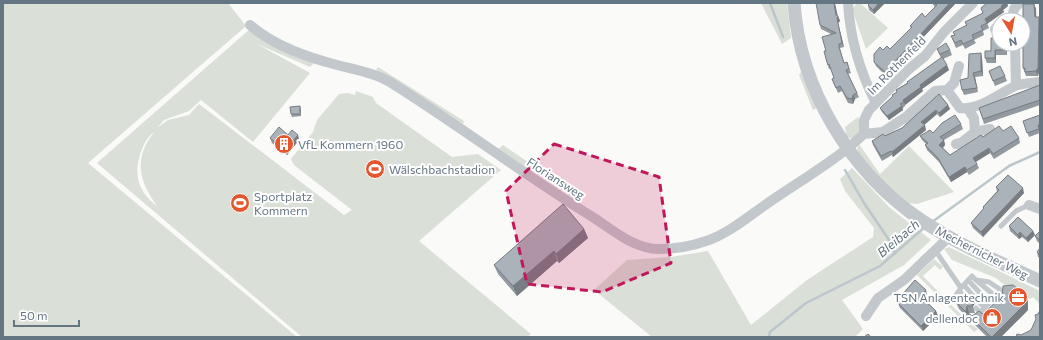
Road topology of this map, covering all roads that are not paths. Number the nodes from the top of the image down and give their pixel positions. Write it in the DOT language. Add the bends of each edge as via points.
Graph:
graph roads {
  1 [pos="794,3"];
  2 [pos="848,3"];
  3 [pos="973,3"];
  4 [pos="1019,3"];
  5 [pos="1013,12"];
  6 [pos="250,24"];
  7 [pos="1015,52"];
  8 [pos="959,66"];
  9 [pos="1040,82"];
  10 [pos="1016,85"];
  11 [pos="947,90"];
  12 [pos="876,102"];
  13 [pos="968,109"];
  14 [pos="990,129"];
  15 [pos="974,132"];
  16 [pos="864,134"];
  17 [pos="956,144"];
  18 [pos="848,148"];
  19 [pos="1030,205"];
  20 [pos="1040,209"];
  21 [pos="1001,226"];
  22 [pos="949,237"];
  23 [pos="935,250"];
  24 [pos="968,280"];
  25 [pos="976,280"];
  26 [pos="1040,280"];
  27 [pos="961,288"];
  28 [pos="980,293"];
  29 [pos="995,296"];
  30 [pos="975,298"];
  31 [pos="986,298"];
  32 [pos="970,302"];
  33 [pos="990,302"];
  34 [pos="980,303"];
  35 [pos="962,306"];
  36 [pos="976,308"];
  37 [pos="985,308"];
  38 [pos="980,312"];
  39 [pos="866,316"];
  40 [pos="972,316"];
  1 -- 18 [label="street, Mechernicher Weg" via="802,51 815,91 828,119"];
  2 -- 12 [label="street" via="860,65"];
  3 -- 12 [label="street, Im Rothenfeld" via="944,32 925,56"];
  4 -- 5 [label="street"];
  6 -- 18 [label="street, Floriansweg" via="279,44 324,61 367,72 390,82 562,199 630,241 646,248 659,249 707,241"];
  7 -- 10 [label="street"];
  8 -- 11 [label="street" via="954,83"];
  9 -- 10 [label="street"];
  10 -- 13 [label="street"];
  11 -- 13 [label="street" via="960,108"];
  11 -- 16 [label="street" via="935,91 906,117 884,132"];
  12 -- 16 [label="street, Im Rothenfeld" via="864,120"];
  13 -- 15 [label="street" via="974,118"];
  14 -- 15 [label="street"];
  15 -- 17 [label="street"];
  16 -- 18 [label="street"];
  18 -- 22 [label="street, Mechernicher Weg" via="872,178 898,202 920,220"];
  19 -- 20 [label="street"];
  19 -- 21 [label="lane" via="1016,211"];
  22 -- 23 [label="street"];
  22 -- 26 [label="street, Mechernicher Weg"];
  23 -- 27 [label="lane"];
  23 -- 39 [label="street" via="904,280 878,298"];
  24 -- 25 [label="lane" via="972,276"];
  24 -- 27 [label="lane"];
  24 -- 28 [label="lane"];
  25 -- 29 [label="lane"];
  25 -- 29 [label="lane" via="989,282 1002,290"];
  27 -- 30 [label="lane"];
  27 -- 32 [label="lane"];
  27 -- 35 [label="lane" via="954,298"];
  29 -- 33 [label="lane"];
  31 -- 33 [label="lane"];
  33 -- 37 [label="lane"];
  34 -- 37 [label="lane"];
  36 -- 38 [label="lane"];
  37 -- 38 [label="lane"];
  38 -- 40 [label="lane" via="975,319"];
}
